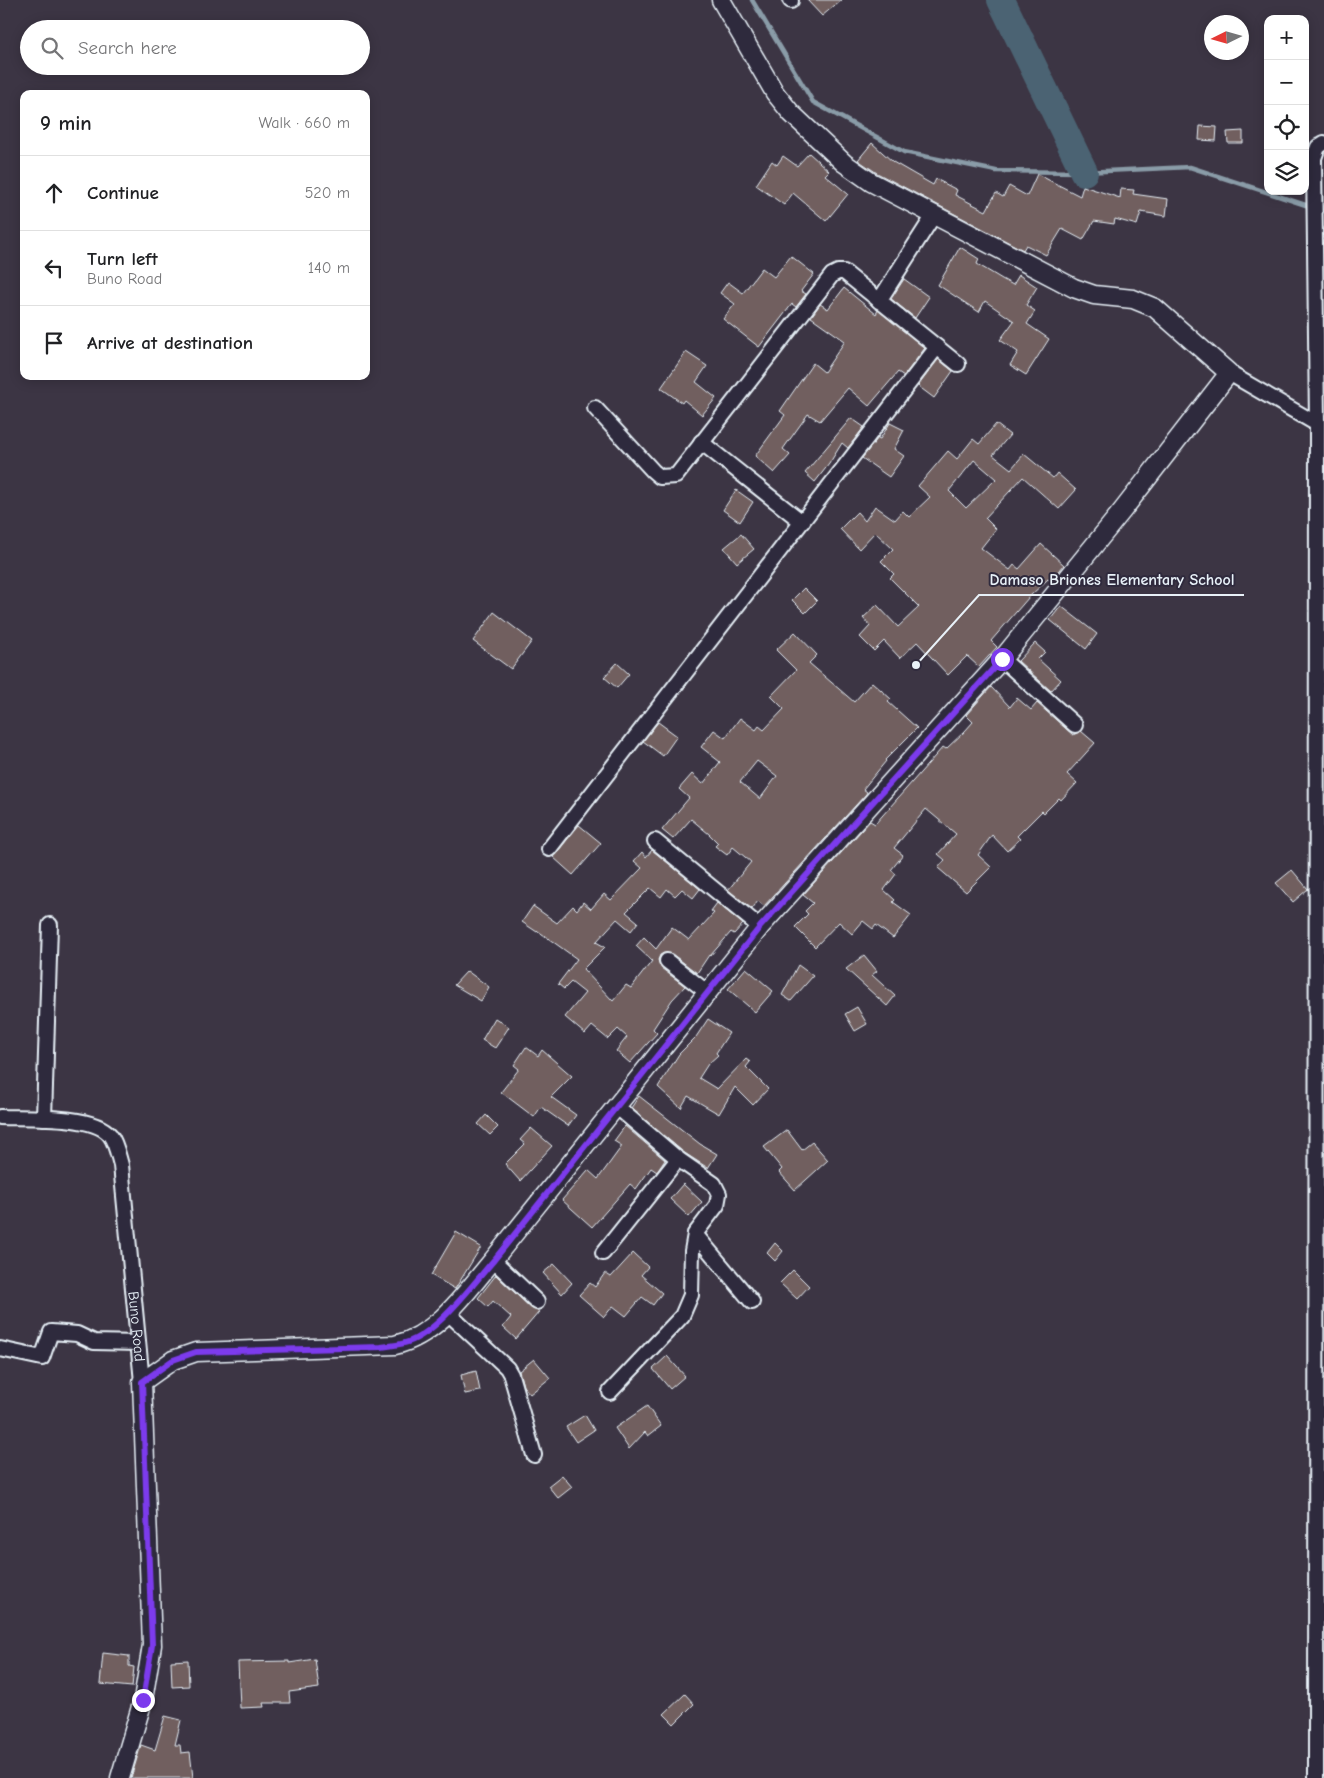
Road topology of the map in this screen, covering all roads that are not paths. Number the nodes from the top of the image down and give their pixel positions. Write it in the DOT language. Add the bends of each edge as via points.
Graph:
graph roads {
  1 [pos="721,0"];
  2 [pos="1324,143"];
  3 [pos="934,214"];
  4 [pos="879,301"];
  5 [pos="1320,314"];
  6 [pos="937,347"];
  7 [pos="958,364"];
  8 [pos="1229,373"];
  9 [pos="595,408"];
  10 [pos="1317,424"];
  11 [pos="701,442"];
  12 [pos="802,522"];
  13 [pos="1002,659"];
  14 [pos="1075,725"];
  15 [pos="655,841"];
  16 [pos="549,849"];
  17 [pos="50,925"];
  18 [pos="760,927"];
  19 [pos="667,961"];
  20 [pos="708,993"];
  21 [pos="616,1106"];
  22 [pos="0,1117"];
  23 [pos="44,1118"];
  24 [pos="678,1159"];
  25 [pos="696,1234"];
  26 [pos="603,1253"];
  27 [pos="494,1260"];
  28 [pos="537,1302"];
  29 [pos="752,1302"];
  30 [pos="448,1313"];
  31 [pos="138,1343"];
  32 [pos="0,1349"];
  33 [pos="142,1382"];
  34 [pos="610,1392"];
  35 [pos="534,1455"];
  36 [pos="120,1778"];
  37 [pos="1316,1778"];
  1 -- 3 [label="street" via="764,77 791,113 856,172"];
  2 -- 5 [label="street" via="1315,152 1314,194"];
  3 -- 4 [label="street"];
  3 -- 8 [label="street" via="1074,288 1094,295 1133,298 1146,303"];
  4 -- 6 [label="street"];
  4 -- 11 [label="street" via="844,272 832,275"];
  5 -- 10 [label="street"];
  6 -- 7 [label="street"];
  6 -- 12 [label="street"];
  8 -- 10 [label="street"];
  8 -- 13 [label="street"];
  9 -- 11 [label="street" via="660,477 676,476"];
  10 -- 37 [label="street"];
  11 -- 12 [label="street"];
  12 -- 16 [label="street"];
  13 -- 14 [label="street"];
  13 -- 18 [label="street"];
  15 -- 18 [label="street"];
  17 -- 23 [label="street"];
  18 -- 20 [label="street"];
  19 -- 20 [label="street"];
  20 -- 21 [label="street"];
  21 -- 24 [label="street"];
  21 -- 27 [label="street"];
  22 -- 23 [label="street, Buno Road"];
  23 -- 31 [label="street, Buno Road" via="87,1123 101,1128 110,1135 114,1144 121,1165"];
  24 -- 25 [label="street" via="714,1184 719,1194 717,1205"];
  24 -- 26 [label="street"];
  25 -- 29 [label="street"];
  25 -- 34 [label="street" via="688,1307"];
  27 -- 28 [label="street"];
  27 -- 30 [label="street"];
  30 -- 33 [label="street" via="420,1336 402,1343 381,1347 196,1352 173,1360"];
  30 -- 35 [label="street" via="507,1368"];
  31 -- 32 [label="street" via="94,1342 77,1334 55,1331 51,1332 42,1358"];
  31 -- 33 [label="street, Buno Road"];
  33 -- 36 [label="street, Buno Road" via="152,1645 143,1700"];
}
